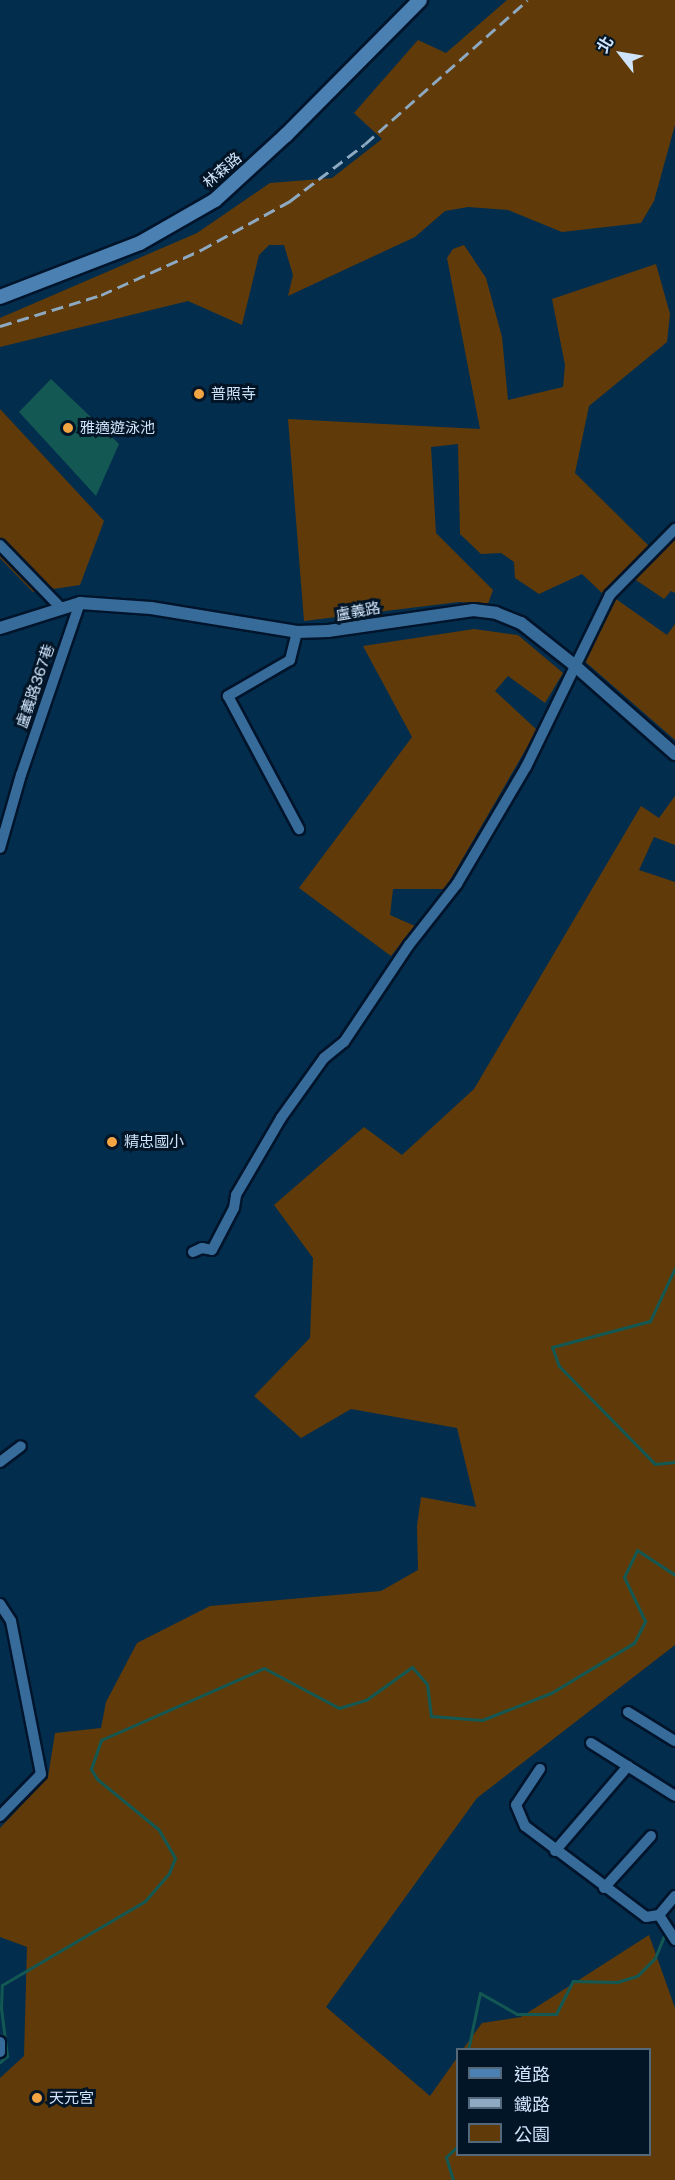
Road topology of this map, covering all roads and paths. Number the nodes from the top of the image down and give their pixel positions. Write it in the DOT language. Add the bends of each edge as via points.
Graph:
graph roads {
  1 [pos="420,0"];
  2 [pos="0,297"];
  3 [pos="675,529"];
  4 [pos="0,545"];
  5 [pos="80,603"];
  6 [pos="62,609"];
  7 [pos="0,628"];
  8 [pos="297,632"];
  9 [pos="573,664"];
  10 [pos="675,754"];
  11 [pos="299,829"];
  12 [pos="0,848"];
  13 [pos="193,1252"];
  14 [pos="21,1446"];
  15 [pos="0,1462"];
  16 [pos="0,1604"];
  17 [pos="628,1712"];
  18 [pos="675,1741"];
  19 [pos="591,1743"];
  20 [pos="628,1766"];
  21 [pos="540,1769"];
  22 [pos="675,1796"];
  23 [pos="0,1816"];
  24 [pos="651,1836"];
  25 [pos="555,1851"];
  26 [pos="604,1888"];
  27 [pos="675,1896"];
  28 [pos="659,1915"];
  29 [pos="675,1940"];
  30 [pos="0,2042"];
  31 [pos="0,2052"];
  1 -- 2 [label="main road, 林森路" via="215,200 140,243"];
  3 -- 9 [label="street" via="610,595"];
  4 -- 6 [label="street"];
  5 -- 6 [label="street, 盧義路"];
  5 -- 8 [label="street, 盧義路" via="151,609"];
  5 -- 12 [label="street, 盧義路367巷"];
  6 -- 7 [label="street, 盧義路"];
  8 -- 9 [label="street, 盧義路" via="328,632 473,610 496,613 521,623"];
  8 -- 11 [label="street" via="290,660 228,696"];
  9 -- 10 [label="street, 盧義路"];
  9 -- 13 [label="street" via="526,767 457,884 409,945 344,1042 324,1058 281,1118 236,1195 234,1208 212,1250 202,1248"];
  14 -- 15 [label="street"];
  16 -- 23 [label="street" via="11,1621 41,1774"];
  17 -- 18 [label="street"];
  19 -- 20 [label="street"];
  20 -- 22 [label="street"];
  20 -- 25 [label="street"];
  21 -- 25 [label="street" via="521,1793 517,1815"];
  24 -- 26 [label="street"];
  25 -- 26 [label="street"];
  26 -- 28 [label="street" via="646,1917"];
  27 -- 28 [label="street"];
  28 -- 29 [label="street"];
  30 -- 31 [label="street"];
}
